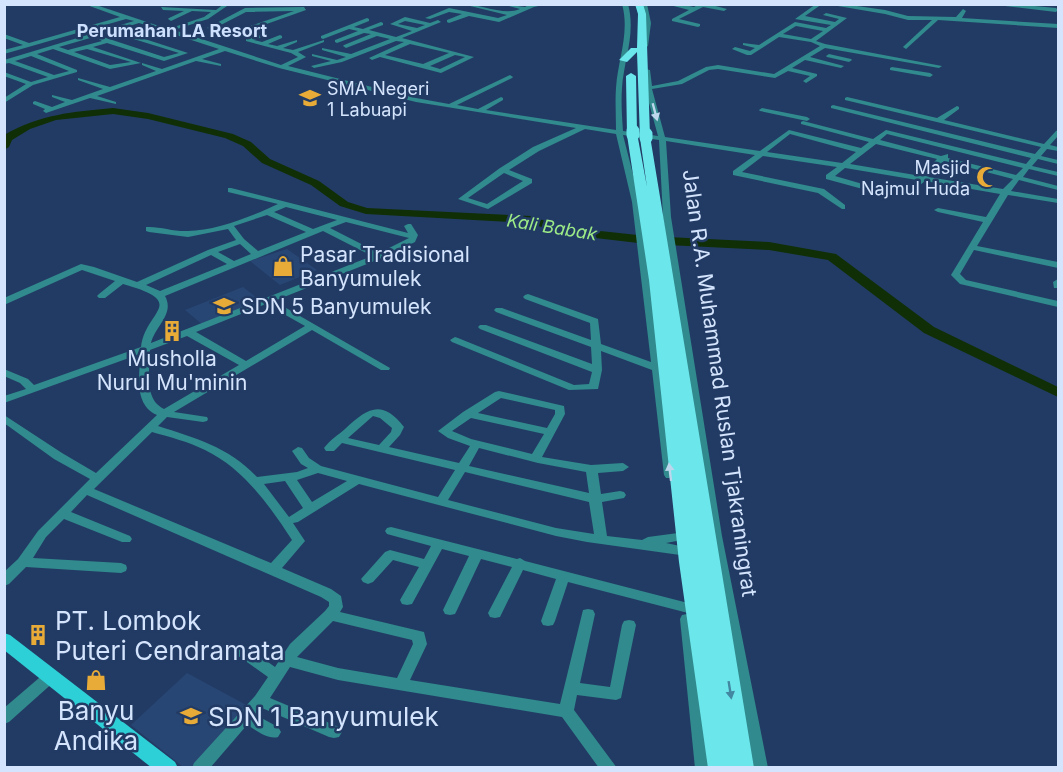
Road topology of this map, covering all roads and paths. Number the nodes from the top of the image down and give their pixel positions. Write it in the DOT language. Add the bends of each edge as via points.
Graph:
graph roads {
  1 [pos="86,4"];
  2 [pos="253,4"];
  3 [pos="464,4"];
  4 [pos="504,4"];
  5 [pos="545,4"];
  6 [pos="625,4"];
  7 [pos="630,4"];
  8 [pos="639,4"];
  9 [pos="644,4"];
  10 [pos="668,4"];
  11 [pos="828,4"];
  12 [pos="990,4"];
  13 [pos="1044,4"];
  14 [pos="308,5"];
  15 [pos="533,5"];
  16 [pos="174,6"];
  17 [pos="818,6"];
  18 [pos="1008,6"];
  19 [pos="195,7"];
  20 [pos="222,7"];
  21 [pos="162,8"];
  22 [pos="524,8"];
  23 [pos="1054,8"];
  24 [pos="720,9"];
  25 [pos="266,10"];
  26 [pos="693,10"];
  27 [pos="963,11"];
  28 [pos="808,12"];
  29 [pos="157,14"];
  30 [pos="468,14"];
  31 [pos="512,14"];
  32 [pos="683,15"];
  33 [pos="285,16"];
  34 [pos="127,17"];
  35 [pos="204,18"];
  36 [pos="844,18"];
  37 [pos="171,19"];
  38 [pos="254,19"];
  39 [pos="936,19"];
  40 [pos="958,19"];
  41 [pos="117,20"];
  42 [pos="367,20"];
  43 [pos="705,20"];
  44 [pos="140,21"];
  45 [pos="430,21"];
  46 [pos="449,21"];
  47 [pos="999,21"];
  48 [pos="228,22"];
  49 [pos="267,22"];
  50 [pos="438,22"];
  51 [pos="131,24"];
  52 [pos="381,24"];
  53 [pos="698,24"];
  54 [pos="836,24"];
  55 [pos="399,25"];
  56 [pos="240,26"];
  57 [pos="1059,26"];
  58 [pos="348,27"];
  59 [pos="250,28"];
  60 [pos="787,29"];
  61 [pos="111,30"];
  62 [pos="169,30"];
  63 [pos="417,30"];
  64 [pos="827,30"];
  65 [pos="363,31"];
  66 [pos="232,34"];
  67 [pos="266,34"];
  68 [pos="379,35"];
  69 [pos="778,35"];
  70 [pos="820,35"];
  71 [pos="4,36"];
  72 [pos="92,36"];
  73 [pos="280,37"];
  74 [pos="392,38"];
  75 [pos="755,38"];
  76 [pos="220,39"];
  77 [pos="107,40"];
  78 [pos="295,41"];
  79 [pos="769,41"];
  80 [pos="812,41"];
  81 [pos="410,42"];
  82 [pos="262,44"];
  83 [pos="745,44"];
  84 [pos="30,45"];
  85 [pos="639,45"];
  86 [pos="346,46"];
  87 [pos="424,46"];
  88 [pos="825,46"];
  89 [pos="53,47"];
  90 [pos="88,47"];
  91 [pos="206,47"];
  92 [pos="306,47"];
  93 [pos="760,47"];
  94 [pos="906,47"];
  95 [pos="277,48"];
  96 [pos="224,49"];
  97 [pos="324,49"];
  98 [pos="440,49"];
  99 [pos="735,49"];
  100 [pos="414,50"];
  101 [pos="364,51"];
  102 [pos="4,52"];
  103 [pos="293,52"];
  104 [pos="68,53"];
  105 [pos="456,53"];
  106 [pos="814,53"];
  107 [pos="31,54"];
  108 [pos="404,54"];
  109 [pos="430,54"];
  110 [pos="186,55"];
  111 [pos="380,55"];
  112 [pos="351,56"];
  113 [pos="196,58"];
  114 [pos="322,58"];
  115 [pos="372,58"];
  116 [pos="395,58"];
  117 [pos="420,58"];
  118 [pos="805,58"];
  119 [pos="6,60"];
  120 [pos="624,60"];
  121 [pos="849,60"];
  122 [pos="340,61"];
  123 [pos="902,61"];
  124 [pos="410,62"];
  125 [pos="141,64"];
  126 [pos="794,64"];
  127 [pos="219,65"];
  128 [pos="454,65"];
  129 [pos="314,66"];
  130 [pos="425,66"];
  131 [pos="841,66"];
  132 [pos="939,66"];
  133 [pos="281,67"];
  134 [pos="462,67"];
  135 [pos="787,69"];
  136 [pos="162,70"];
  137 [pos="822,71"];
  138 [pos="4,74"];
  139 [pos="308,74"];
  140 [pos="52,76"];
  141 [pos="145,76"];
  142 [pos="510,77"];
  143 [pos="80,79"];
  144 [pos="162,81"];
  145 [pos="806,81"];
  146 [pos="31,84"];
  147 [pos="649,88"];
  148 [pos="110,89"];
  149 [pos="4,90"];
  150 [pos="16,94"];
  151 [pos="91,95"];
  152 [pos="54,96"];
  153 [pos="501,99"];
  154 [pos="847,99"];
  155 [pos="4,101"];
  156 [pos="72,102"];
  157 [pos="35,103"];
  158 [pos="114,103"];
  159 [pos="450,106"];
  160 [pos="833,107"];
  161 [pos="957,108"];
  162 [pos="762,110"];
  163 [pos="478,111"];
  164 [pos="807,119"];
  165 [pos="938,121"];
  166 [pos="583,127"];
  167 [pos="975,129"];
  168 [pos="789,132"];
  169 [pos="1059,132"];
  170 [pos="619,133"];
  171 [pos="662,139"];
  172 [pos="964,139"];
  173 [pos="874,141"];
  174 [pos="1046,146"];
  175 [pos="953,148"];
  176 [pos="1059,148"];
  177 [pos="862,151"];
  178 [pos="762,154"];
  179 [pos="1035,156"];
  180 [pos="942,158"];
  181 [pos="1059,162"];
  182 [pos="843,165"];
  183 [pos="1027,166"];
  184 [pos="503,170"];
  185 [pos="1059,174"];
  186 [pos="921,178"];
  187 [pos="1017,178"];
  188 [pos="1059,188"];
  189 [pos="870,189"];
  190 [pos="231,190"];
  191 [pos="909,192"];
  192 [pos="1004,193"];
  193 [pos="1059,201"];
  194 [pos="285,204"];
  195 [pos="842,207"];
  196 [pos="938,210"];
  197 [pos="268,213"];
  198 [pos="318,213"];
  199 [pos="652,218"];
  200 [pos="343,220"];
  201 [pos="987,220"];
  202 [pos="295,223"];
  203 [pos="229,226"];
  204 [pos="408,226"];
  205 [pos="323,228"];
  206 [pos="149,229"];
  207 [pos="313,232"];
  208 [pos="414,237"];
  209 [pos="240,241"];
  210 [pos="971,247"];
  211 [pos="211,252"];
  212 [pos="258,255"];
  213 [pos="379,256"];
  214 [pos="235,265"];
  215 [pos="1059,265"];
  216 [pos="662,279"];
  217 [pos="121,281"];
  218 [pos="138,285"];
  219 [pos="159,295"];
  220 [pos="102,296"];
  221 [pos="528,297"];
  222 [pos="266,300"];
  223 [pos="4,302"];
  224 [pos="1059,303"];
  225 [pos="499,310"];
  226 [pos="312,326"];
  227 [pos="483,327"];
  228 [pos="188,332"];
  229 [pos="455,340"];
  230 [pos="594,345"];
  231 [pos="145,348"];
  232 [pos="245,364"];
  233 [pos="385,368"];
  234 [pos="657,368"];
  235 [pos="597,370"];
  236 [pos="4,372"];
  237 [pos="33,390"];
  238 [pos="4,400"];
  239 [pos="164,414"];
  240 [pos="467,414"];
  241 [pos="4,418"];
  242 [pos="203,418"];
  243 [pos="151,428"];
  244 [pos="551,432"];
  245 [pos="477,443"];
  246 [pos="381,449"];
  247 [pos="298,452"];
  248 [pos="536,458"];
  249 [pos="623,467"];
  250 [pos="318,469"];
  251 [pos="461,469"];
  252 [pos="591,469"];
  253 [pos="289,478"];
  254 [pos="98,479"];
  255 [pos="359,479"];
  256 [pos="255,481"];
  257 [pos="86,490"];
  258 [pos="620,495"];
  259 [pos="596,499"];
  260 [pos="442,500"];
  261 [pos="310,509"];
  262 [pos="62,513"];
  263 [pos="294,519"];
  264 [pos="392,531"];
  265 [pos="126,539"];
  266 [pos="602,540"];
  267 [pos="439,543"];
  268 [pos="713,546"];
  269 [pos="477,553"];
  270 [pos="691,561"];
  271 [pos="23,562"];
  272 [pos="520,563"];
  273 [pos="427,564"];
  274 [pos="122,568"];
  275 [pos="273,569"];
  276 [pos="564,575"];
  277 [pos="368,579"];
  278 [pos="4,581"];
  279 [pos="407,600"];
  280 [pos="688,605"];
  281 [pos="729,607"];
  282 [pos="450,610"];
  283 [pos="495,613"];
  284 [pos="588,614"];
  285 [pos="330,615"];
  286 [pos="548,621"];
  287 [pos="628,625"];
  288 [pos="4,640"];
  289 [pos="242,651"];
  290 [pos="287,660"];
  291 [pos="277,675"];
  292 [pos="51,676"];
  293 [pos="401,684"];
  294 [pos="572,688"];
  295 [pos="260,700"];
  296 [pos="566,711"];
  297 [pos="246,717"];
  298 [pos="4,718"];
  299 [pos="273,732"];
  300 [pos="334,732"];
  301 [pos="168,768"];
  302 [pos="200,768"];
  303 [pos="609,768"];
  304 [pos="703,768"];
  305 [pos="720,768"];
  306 [pos="742,768"];
  307 [pos="760,768"];
  1 -- 34 [label="street"];
  2 -- 14 [label="street" via="250,7"];
  3 -- 31 [label="street"];
  4 -- 22 [label="street"];
  5 -- 15 [label="street"];
  6 -- 85 [label="street, Jalan R.A. Muhammad Ruslan Tjakraningrat"];
  7 -- 85 [label="highway, Jalan R.A. Muhammad Ruslan Tjakraningrat" via="636,15"];
  8 -- 85 [label="highway, Jalan R.A. Muhammad Ruslan Tjakraningrat"];
  9 -- 85 [label="street, Jalan R.A. Muhammad Ruslan Tjakraningrat" via="648,23"];
  10 -- 26 [label="street"];
  11 -- 39 [label="street"];
  12 -- 18 [label="street"];
  13 -- 23 [label="street"];
  15 -- 22 [label="street"];
  16 -- 19 [label="street"];
  16 -- 21 [label="street"];
  16 -- 29 [label="street"];
  17 -- 28 [label="street"];
  17 -- 36 [label="street" via="853,13"];
  18 -- 23 [label="street"];
  18 -- 47 [label="street"];
  19 -- 20 [label="street"];
  19 -- 37 [label="street"];
  20 -- 35 [label="street"];
  22 -- 31 [label="street"];
  24 -- 26 [label="street" via="702,5"];
  25 -- 33 [label="street" via="256,17"];
  25 -- 33 [label="street" via="304,9"];
  25 -- 48 [label="street" via="244,11"];
  26 -- 32 [label="street"];
  27 -- 40 [label="street"];
  28 -- 36 [label="street"];
  28 -- 54 [label="street" via="799,18"];
  30 -- 31 [label="street" via="503,20"];
  30 -- 45 [label="street" via="449,10"];
  30 -- 46 [label="street"];
  32 -- 43 [label="street"];
  32 -- 53 [label="street" via="674,20"];
  33 -- 49 [label="street"];
  34 -- 41 [label="street"];
  34 -- 44 [label="street"];
  35 -- 48 [label="street"];
  35 -- 62 [label="street"];
  36 -- 54 [label="street"];
  38 -- 49 [label="street"];
  39 -- 40 [label="street"];
  39 -- 94 [label="street"];
  40 -- 47 [label="street"];
  41 -- 51 [label="street"];
  41 -- 84 [label="street"];
  42 -- 58 [label="street"];
  44 -- 51 [label="street"];
  44 -- 62 [label="street"];
  45 -- 50 [label="street"];
  45 -- 55 [label="street" via="405,19 393,24"];
  45 -- 63 [label="street"];
  47 -- 57 [label="street"];
  48 -- 66 [label="street" via="210,28"];
  49 -- 59 [label="street"];
  51 -- 61 [label="street"];
  51 -- 91 [label="street"];
  52 -- 65 [label="street"];
  54 -- 64 [label="street"];
  55 -- 63 [label="street"];
  55 -- 68 [label="street"];
  56 -- 59 [label="street"];
  58 -- 65 [label="street"];
  58 -- 92 [label="street"];
  59 -- 66 [label="street"];
  60 -- 64 [label="street" via="795,24"];
  60 -- 69 [label="street"];
  60 -- 70 [label="street"];
  61 -- 72 [label="street"];
  61 -- 110 [label="street"];
  62 -- 96 [label="street"];
  63 -- 74 [label="street"];
  64 -- 70 [label="street"];
  65 -- 68 [label="street"];
  65 -- 86 [label="street" via="338,42"];
  66 -- 76 [label="street"];
  67 -- 82 [label="street" via="248,40"];
  68 -- 74 [label="street"];
  68 -- 86 [label="street"];
  69 -- 79 [label="street"];
  69 -- 80 [label="street"];
  70 -- 80 [label="street"];
  71 -- 84 [label="street"];
  72 -- 77 [label="street"];
  72 -- 89 [label="street"];
  73 -- 82 [label="street"];
  74 -- 81 [label="street"];
  74 -- 101 [label="street"];
  75 -- 79 [label="street"];
  77 -- 90 [label="street"];
  77 -- 110 [label="street" via="164,59"];
  78 -- 95 [label="street"];
  79 -- 93 [label="street"];
  80 -- 88 [label="street"];
  81 -- 87 [label="street"];
  81 -- 111 [label="street"];
  82 -- 95 [label="street"];
  83 -- 93 [label="street"];
  84 -- 102 [label="street"];
  85 -- 120 [label="highway"];
  85 -- 147 [label="street, Jalan R.A. Muhammad Ruslan Tjakraningrat"];
  85 -- 199 [label="highway, Jalan R.A. Muhammad Ruslan Tjakraningrat" via="639,135"];
  86 -- 101 [label="street"];
  87 -- 98 [label="street"];
  87 -- 100 [label="street"];
  88 -- 106 [label="street"];
  88 -- 123 [label="street"];
  89 -- 104 [label="street"];
  89 -- 107 [label="street"];
  90 -- 104 [label="street"];
  90 -- 125 [label="street"];
  92 -- 103 [label="street"];
  92 -- 114 [label="street"];
  93 -- 99 [label="street" via="750,53"];
  95 -- 103 [label="street"];
  96 -- 113 [label="street"];
  96 -- 133 [label="street"];
  97 -- 112 [label="street"];
  98 -- 105 [label="street"];
  98 -- 109 [label="street"];
  101 -- 112 [label="street"];
  103 -- 133 [label="street" via="303,57"];
  104 -- 125 [label="street" via="108,66"];
  105 -- 128 [label="street" via="471,57"];
  105 -- 130 [label="street"];
  106 -- 118 [label="street"];
  106 -- 121 [label="street"];
  107 -- 119 [label="street"];
  107 -- 140 [label="street" via="75,71"];
  108 -- 116 [label="street"];
  110 -- 113 [label="street"];
  111 -- 115 [label="street"];
  111 -- 116 [label="street"];
  112 -- 122 [label="street"];
  113 -- 127 [label="street"];
  113 -- 136 [label="street"];
  114 -- 122 [label="street"];
  114 -- 129 [label="street"];
  116 -- 124 [label="street"];
  117 -- 124 [label="street"];
  118 -- 126 [label="street"];
  118 -- 131 [label="street"];
  119 -- 140 [label="street"];
  120 -- 170 [label="street, Jalan R.A. Muhammad Ruslan Tjakraningrat" via="619,87"];
  122 -- 129 [label="street"];
  123 -- 123 [label="street" via="931,72 891,70"];
  123 -- 132 [label="street"];
  124 -- 130 [label="street"];
  125 -- 136 [label="street"];
  126 -- 135 [label="street"];
  126 -- 137 [label="street"];
  128 -- 130 [label="street" via="441,70"];
  128 -- 134 [label="street"];
  129 -- 139 [label="street"];
  133 -- 139 [label="street"];
  135 -- 145 [label="street" via="815,75"];
  135 -- 147 [label="street" via="775,76 751,79 706,70 680,83"];
  136 -- 141 [label="street"];
  138 -- 146 [label="street"];
  139 -- 159 [label="street"];
  140 -- 146 [label="street"];
  141 -- 144 [label="street"];
  141 -- 148 [label="street"];
  142 -- 159 [label="street"];
  143 -- 148 [label="street"];
  146 -- 150 [label="street"];
  147 -- 171 [label="street, Jalan R.A. Muhammad Ruslan Tjakraningrat, one-way"];
  148 -- 151 [label="street"];
  149 -- 150 [label="street"];
  150 -- 155 [label="street"];
  151 -- 156 [label="street"];
  151 -- 158 [label="street"];
  152 -- 156 [label="street"];
  153 -- 163 [label="street"];
  154 -- 165 [label="street"];
  156 -- 157 [label="street" via="49,110"];
  159 -- 163 [label="street"];
  160 -- 172 [label="street"];
  161 -- 165 [label="street"];
  162 -- 164 [label="street"];
  163 -- 166 [label="street"];
  164 -- 168 [label="street"];
  164 -- 173 [label="street"];
  165 -- 167 [label="street"];
  166 -- 170 [label="street"];
  166 -- 184 [label="street"];
  167 -- 172 [label="street"];
  167 -- 174 [label="street"];
  168 -- 177 [label="street"];
  168 -- 178 [label="street"];
  169 -- 174 [label="street"];
  170 -- 171 [label="street"];
  170 -- 199 [label="street, Jalan R.A. Muhammad Ruslan Tjakraningrat"];
  171 -- 178 [label="street"];
  171 -- 199 [label="street, Jalan R.A. Muhammad Ruslan Tjakraningrat"];
  172 -- 175 [label="street"];
  172 -- 179 [label="street"];
  173 -- 175 [label="street" via="888,132"];
  173 -- 177 [label="street"];
  173 -- 180 [label="street"];
  174 -- 176 [label="street"];
  174 -- 179 [label="street"];
  175 -- 180 [label="street"];
  175 -- 183 [label="street"];
  177 -- 182 [label="street"];
  178 -- 182 [label="street"];
  178 -- 195 [label="street" via="736,174 823,192"];
  179 -- 181 [label="street"];
  179 -- 183 [label="street"];
  180 -- 186 [label="street"];
  180 -- 187 [label="street"];
  182 -- 186 [label="street"];
  182 -- 189 [label="street" via="830,178"];
  183 -- 185 [label="street"];
  183 -- 187 [label="street"];
  184 -- 184 [label="street" via="530,181 487,207 462,199"];
  186 -- 191 [label="street"];
  186 -- 192 [label="street"];
  187 -- 188 [label="street"];
  187 -- 192 [label="street"];
  190 -- 194 [label="street"];
  192 -- 193 [label="street"];
  192 -- 201 [label="street"];
  194 -- 197 [label="street"];
  194 -- 198 [label="street"];
  196 -- 201 [label="street"];
  197 -- 202 [label="street"];
  197 -- 203 [label="street"];
  198 -- 200 [label="street"];
  198 -- 202 [label="street"];
  199 -- 216 [label="highway, Jalan R.A. Muhammad Ruslan Tjakraningrat"];
  199 -- 216 [label="street, Jalan R.A. Muhammad Ruslan Tjakraningrat"];
  200 -- 205 [label="street"];
  200 -- 208 [label="street"];
  201 -- 210 [label="street"];
  202 -- 207 [label="street"];
  203 -- 206 [label="street" via="188,234"];
  203 -- 209 [label="street"];
  204 -- 208 [label="street"];
  205 -- 207 [label="street"];
  205 -- 213 [label="street"];
  207 -- 212 [label="street"];
  208 -- 213 [label="street"];
  209 -- 211 [label="street"];
  209 -- 212 [label="street"];
  210 -- 215 [label="street"];
  210 -- 224 [label="street" via="956,273 959,279"];
  211 -- 214 [label="street"];
  211 -- 218 [label="street"];
  212 -- 214 [label="street"];
  213 -- 222 [label="street"];
  214 -- 219 [label="street"];
  216 -- 234 [label="street, Jalan R.A. Muhammad Ruslan Tjakraningrat"];
  216 -- 268 [label="highway, Jalan R.A. Muhammad Ruslan Tjakraningrat" via="676,300"];
  216 -- 270 [label="highway, Jalan R.A. Muhammad Ruslan Tjakraningrat"];
  217 -- 218 [label="street"];
  217 -- 220 [label="street"];
  217 -- 223 [label="street" via="77,267"];
  218 -- 219 [label="street"];
  219 -- 231 [label="street" via="163,310"];
  221 -- 230 [label="street" via="594,321"];
  222 -- 226 [label="street"];
  222 -- 228 [label="street"];
  225 -- 230 [label="street"];
  226 -- 232 [label="street"];
  226 -- 233 [label="street"];
  227 -- 235 [label="street"];
  228 -- 231 [label="street"];
  228 -- 232 [label="street"];
  229 -- 235 [label="street" via="573,388 594,387"];
  230 -- 234 [label="street"];
  230 -- 235 [label="street"];
  231 -- 237 [label="street"];
  231 -- 239 [label="street" via="145,398"];
  232 -- 239 [label="street"];
  270 -- 234 [label="street, Jalan R.A. Muhammad Ruslan Tjakraningrat, one-way"];
  236 -- 237 [label="street"];
  237 -- 238 [label="street"];
  239 -- 242 [label="street"];
  239 -- 243 [label="street"];
  240 -- 244 [label="street"];
  240 -- 244 [label="street" via="504,394 561,408"];
  240 -- 245 [label="street" via="445,432"];
  241 -- 254 [label="street"];
  243 -- 254 [label="street"];
  243 -- 256 [label="street" via="215,450 232,459"];
  244 -- 248 [label="street"];
  245 -- 248 [label="street"];
  245 -- 251 [label="street"];
  246 -- 246 [label="street" via="334,443 368,414 378,412 398,427"];
  246 -- 251 [label="street"];
  247 -- 250 [label="street"];
  248 -- 252 [label="street"];
  249 -- 252 [label="street"];
  250 -- 253 [label="street"];
  250 -- 255 [label="street"];
  251 -- 259 [label="street"];
  251 -- 260 [label="street"];
  252 -- 259 [label="street"];
  253 -- 256 [label="street"];
  253 -- 261 [label="street"];
  254 -- 257 [label="street"];
  255 -- 260 [label="street"];
  255 -- 261 [label="street"];
  256 -- 275 [label="street" via="299,540"];
  257 -- 262 [label="street"];
  257 -- 275 [label="street"];
  258 -- 259 [label="street"];
  259 -- 266 [label="street"];
  260 -- 266 [label="street" via="556,532"];
  261 -- 263 [label="street"];
  262 -- 265 [label="street"];
  262 -- 271 [label="street"];
  264 -- 267 [label="street"];
  266 -- 270 [label="street" via="639,542"];
  267 -- 269 [label="street"];
  267 -- 273 [label="street"];
  268 -- 270 [label="highway, Jalan R.A. Muhammad Ruslan Tjakraningrat"];
  268 -- 281 [label="street, Jalan R.A. Muhammad Ruslan Tjakraningrat"];
  269 -- 272 [label="street"];
  269 -- 282 [label="street"];
  270 -- 280 [label="highway"];
  270 -- 280 [label="street, Jalan R.A. Muhammad Ruslan Tjakraningrat"];
  270 -- 281 [label="highway"];
  270 -- 305 [label="highway, Jalan R.A. Muhammad Ruslan Tjakraningrat"];
  270 -- 306 [label="highway, Jalan R.A. Muhammad Ruslan Tjakraningrat, one-way"];
  271 -- 274 [label="street"];
  271 -- 278 [label="street"];
  272 -- 276 [label="street"];
  272 -- 283 [label="street"];
  273 -- 277 [label="street" via="390,555"];
  273 -- 279 [label="street"];
  275 -- 285 [label="street" via="335,598 337,604"];
  276 -- 280 [label="street"];
  276 -- 286 [label="street"];
  280 -- 304 [label="street, Jalan R.A. Muhammad Ruslan Tjakraningrat"];
  281 -- 307 [label="street, Jalan R.A. Muhammad Ruslan Tjakraningrat"];
  284 -- 294 [label="street"];
  285 -- 290 [label="street"];
  285 -- 293 [label="street" via="419,636 420,644"];
  287 -- 294 [label="street" via="616,694"];
  288 -- 292 [label="main road"];
  289 -- 291 [label="street"];
  290 -- 291 [label="street"];
  290 -- 293 [label="street" via="338,674"];
  291 -- 295 [label="street"];
  292 -- 298 [label="street"];
  292 -- 301 [label="main road"];
  293 -- 296 [label="street"];
  294 -- 296 [label="street"];
  295 -- 297 [label="street"];
  295 -- 300 [label="street"];
  296 -- 303 [label="street"];
  297 -- 299 [label="street"];
  297 -- 302 [label="street"];
}
